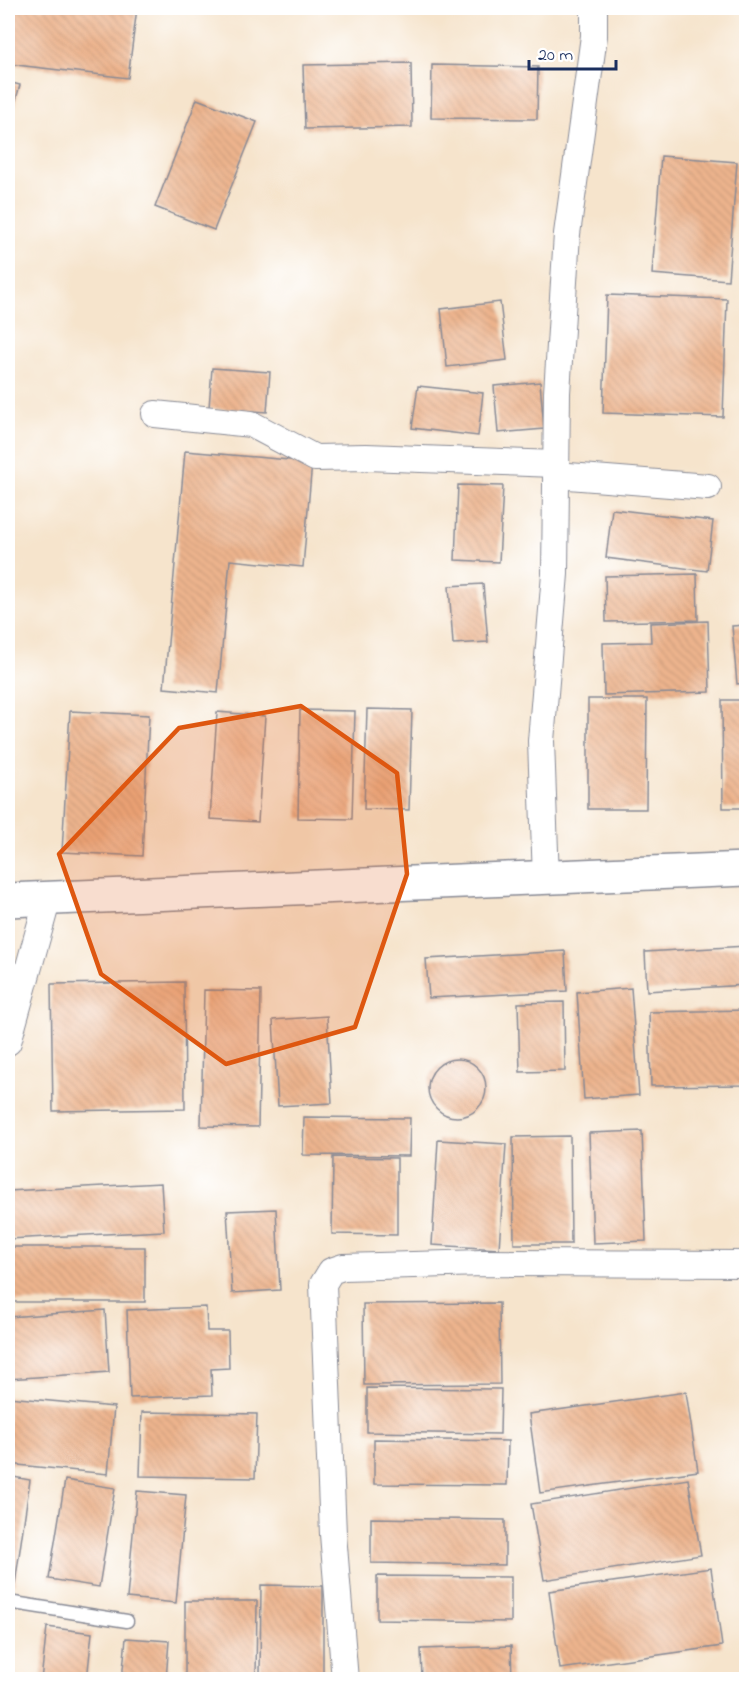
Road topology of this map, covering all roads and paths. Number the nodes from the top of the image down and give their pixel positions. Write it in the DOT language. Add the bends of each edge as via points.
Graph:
graph roads {
  1 [pos="594,8"];
  2 [pos="155,414"];
  3 [pos="556,470"];
  4 [pos="708,487"];
  5 [pos="747,869"];
  6 [pos="546,879"];
  7 [pos="9,898"];
  8 [pos="48,898"];
  9 [pos="8,1042"];
  10 [pos="747,1264"];
  11 [pos="8,1602"];
  12 [pos="127,1621"];
  13 [pos="345,1680"];
  1 -- 3 [label="street" via="594,36 567,234"];
  2 -- 3 [label="street" via="251,424 315,458 366,457"];
  3 -- 4 [label="street"];
  3 -- 6 [label="street" via="555,574 541,741"];
  5 -- 6 [label="street"];
  6 -- 8 [label="street"];
  7 -- 8 [label="street"];
  8 -- 9 [label="street"];
  10 -- 13 [label="street" via="483,1263 343,1267 331,1271 323,1284 333,1534"];
  11 -- 12 [label="lane"];
}
